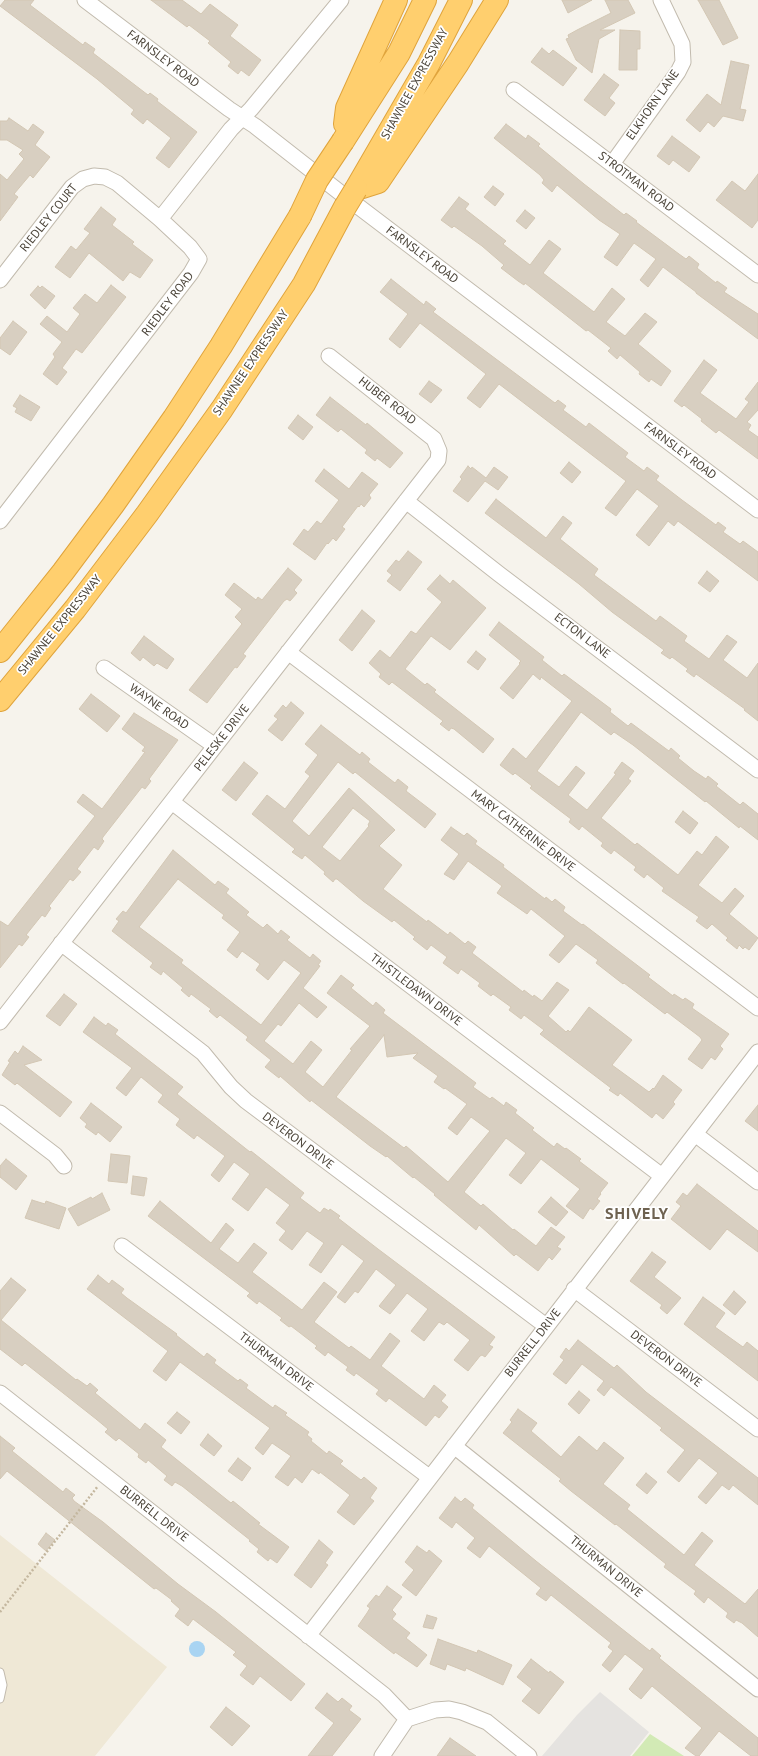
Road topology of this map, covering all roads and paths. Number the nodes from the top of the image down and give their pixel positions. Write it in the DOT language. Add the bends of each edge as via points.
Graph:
graph roads {
  1 [pos="85,0"];
  2 [pos="341,0"];
  3 [pos="396,0"];
  4 [pos="425,0"];
  5 [pos="461,0"];
  6 [pos="496,0"];
  7 [pos="661,0"];
  8 [pos="514,90"];
  9 [pos="242,118"];
  10 [pos="342,141"];
  11 [pos="612,164"];
  12 [pos="356,189"];
  13 [pos="160,219"];
  14 [pos="758,275"];
  15 [pos="0,280"];
  16 [pos="329,356"];
  17 [pos="439,451"];
  18 [pos="406,502"];
  19 [pos="758,510"];
  20 [pos="0,521"];
  21 [pos="0,651"];
  22 [pos="288,652"];
  23 [pos="104,668"];
  24 [pos="0,700"];
  25 [pos="215,746"];
  26 [pos="758,770"];
  27 [pos="172,802"];
  28 [pos="61,943"];
  29 [pos="758,1008"];
  30 [pos="0,1022"];
  31 [pos="758,1052"];
  32 [pos="0,1113"];
  33 [pos="695,1134"];
  34 [pos="64,1166"];
  35 [pos="662,1176"];
  36 [pos="758,1182"];
  37 [pos="122,1246"];
  38 [pos="574,1289"];
  39 [pos="546,1326"];
  40 [pos="0,1393"];
  41 [pos="758,1429"];
  42 [pos="454,1446"];
  43 [pos="106,1476"];
  44 [pos="429,1477"];
  45 [pos="0,1612"];
  46 [pos="308,1636"];
  47 [pos="0,1672"];
  48 [pos="758,1689"];
  49 [pos="0,1698"];
  50 [pos="407,1719"];
  51 [pos="382,1756"];
  52 [pos="529,1756"];
  1 -- 9 [label="street, FARNSLEY ROAD"];
  2 -- 9 [label="street"];
  3 -- 10 [label="highway" via="347,108"];
  4 -- 10 [label="highway" via="399,53"];
  5 -- 12 [label="highway, SHAWNEE EXPRESSWAY" via="430,63"];
  6 -- 12 [label="highway" via="458,63 378,182"];
  7 -- 11 [label="street, ELKHORN LANE" via="682,44 682,62 678,72"];
  8 -- 11 [label="street, STROTMAN ROAD"];
  9 -- 13 [label="street"];
  9 -- 19 [label="street, FARNSLEY ROAD"];
  10 -- 21 [label="highway, bridge" via="317,180 300,216 174,418 63,572"];
  11 -- 14 [label="street, STROTMAN ROAD"];
  12 -- 24 [label="highway, SHAWNEE EXPRESSWAY, bridge" via="327,237 304,284 209,427 75,609"];
  13 -- 15 [label="street, RIEDLEY COURT" via="110,179 94,176 80,180"];
  13 -- 20 [label="street, RIEDLEY ROAD" via="190,247 199,259 198,263"];
  16 -- 17 [label="street, HUBER ROAD" via="434,439"];
  17 -- 18 [label="street, PELESKE DRIVE" via="438,460"];
  18 -- 22 [label="street, PELESKE DRIVE"];
  18 -- 26 [label="street, ECTON LANE"];
  22 -- 25 [label="street, PELESKE DRIVE"];
  22 -- 29 [label="street, MARY CATHERINE DRIVE"];
  23 -- 25 [label="street, WAYNE ROAD"];
  25 -- 27 [label="street, PELESKE DRIVE"];
  27 -- 28 [label="street, PELESKE DRIVE"];
  27 -- 35 [label="street, THISTLEDAWN DRIVE"];
  28 -- 30 [label="street, PELESKE DRIVE"];
  28 -- 39 [label="street, DEVERON DRIVE" via="203,1052 231,1087 246,1101"];
  31 -- 33 [label="street, BURRELL DRIVE"];
  32 -- 34 [label="street" via="55,1155"];
  33 -- 35 [label="street, BURRELL DRIVE"];
  33 -- 36 [label="street"];
  35 -- 38 [label="street, BURRELL DRIVE"];
  37 -- 44 [label="street, THURMAN DRIVE"];
  38 -- 39 [label="street, BURRELL DRIVE"];
  38 -- 41 [label="street, DEVERON DRIVE"];
  39 -- 42 [label="street, BURRELL DRIVE"];
  40 -- 43 [label="street, BURRELL DRIVE"];
  42 -- 44 [label="street, BURRELL DRIVE"];
  42 -- 48 [label="street, THURMAN DRIVE"];
  43 -- 45 [label="path"];
  43 -- 46 [label="street, BURRELL DRIVE"];
  44 -- 46 [label="street, BURRELL DRIVE"];
  46 -- 50 [label="street, BURRELL DRIVE" via="384,1695"];
  47 -- 49 [label="lane" via="3,1685"];
  50 -- 51 [label="street"];
  50 -- 52 [label="street" via="435,1710 449,1709 462,1712 487,1722"];
}
